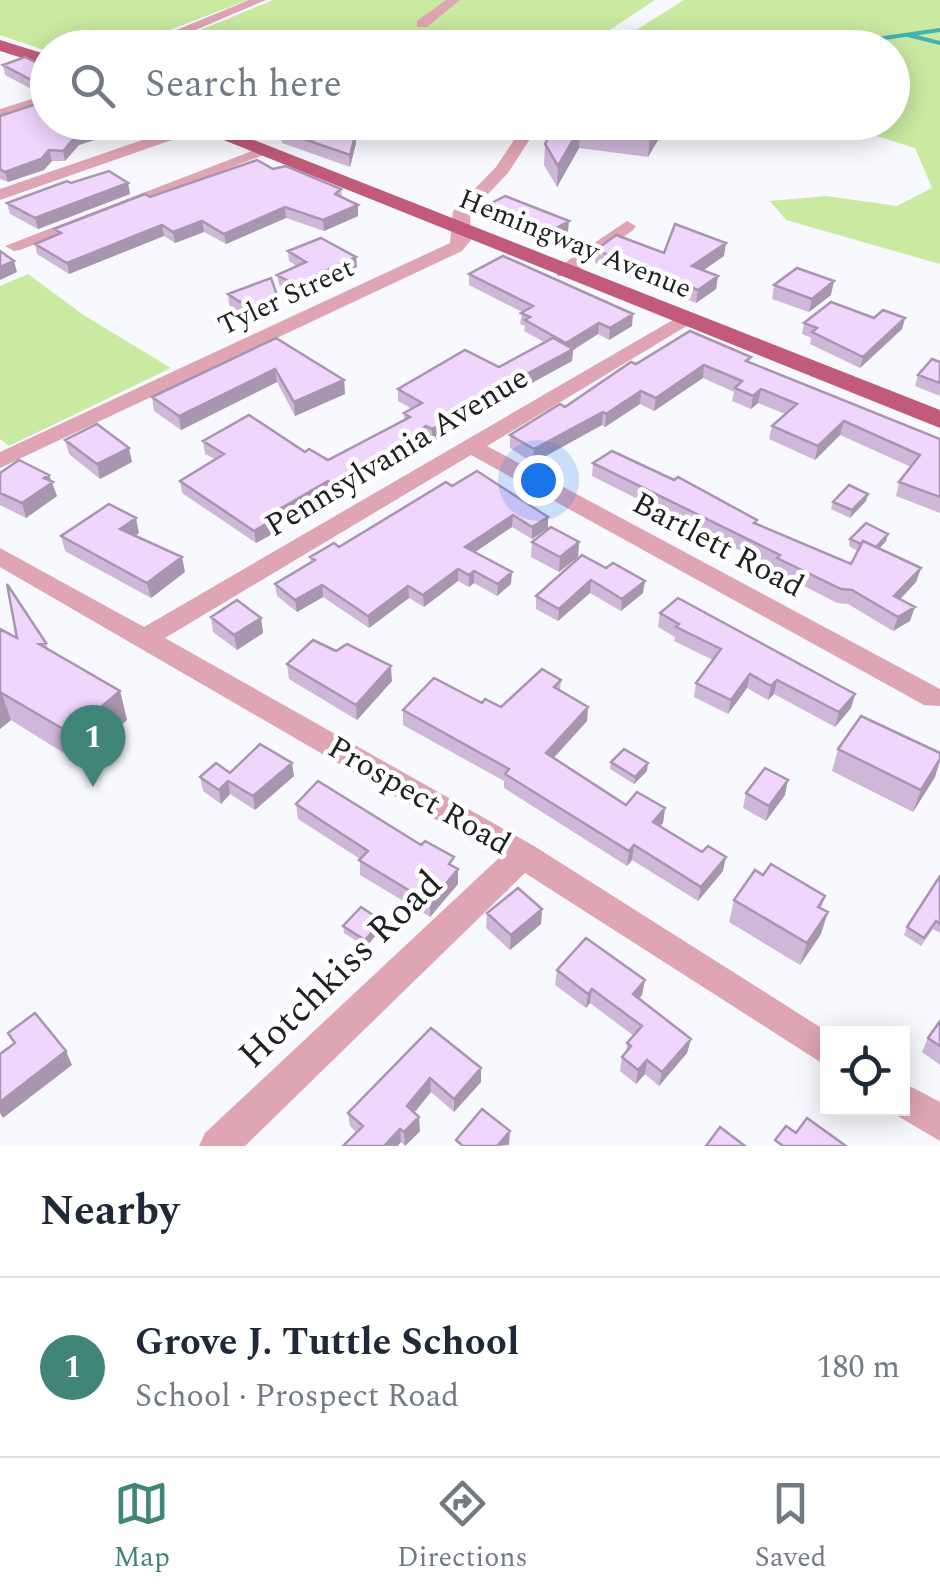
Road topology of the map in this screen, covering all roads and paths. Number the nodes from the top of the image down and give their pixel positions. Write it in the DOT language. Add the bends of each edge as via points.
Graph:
graph roads {
  1 [pos="260,0"];
  2 [pos="454,0"];
  3 [pos="422,24"];
  4 [pos="185,30"];
  5 [pos="0,45"];
  6 [pos="30,55"];
  7 [pos="30,104"];
  8 [pos="0,114"];
  9 [pos="148,140"];
  10 [pos="227,140"];
  11 [pos="522,140"];
  12 [pos="262,152"];
  13 [pos="0,194"];
  14 [pos="636,227"];
  15 [pos="462,230"];
  16 [pos="14,246"];
  17 [pos="564,272"];
  18 [pos="683,320"];
  19 [pos="940,420"];
  20 [pos="473,447"];
  21 [pos="0,461"];
  22 [pos="0,556"];
  23 [pos="144,639"];
  24 [pos="934,698"];
  25 [pos="523,856"];
  26 [pos="820,1045"];
  27 [pos="910,1104"];
  28 [pos="940,1123"];
  29 [pos="218,1146"];
  1 -- 4 [label="street"];
  2 -- 3 [label="street"];
  5 -- 6 [label="main road"];
  7 -- 8 [label="street"];
  9 -- 13 [label="street"];
  10 -- 12 [label="main road, Hemingway Avenue"];
  11 -- 15 [label="street, Tyler Street" via="462,211"];
  12 -- 15 [label="main road, Hemingway Avenue"];
  12 -- 16 [label="street"];
  14 -- 17 [label="street" via="602,242 607,245"];
  15 -- 17 [label="main road, Hemingway Avenue"];
  15 -- 21 [label="street, Tyler Street" via="456,248"];
  17 -- 18 [label="main road, Hemingway Avenue"];
  18 -- 19 [label="main road, Hemingway Avenue"];
  18 -- 20 [label="street, Pennsylvania Avenue"];
  20 -- 23 [label="street, Pennsylvania Avenue"];
  20 -- 24 [label="street, Bartlett Road"];
  22 -- 23 [label="street, Prospect Road"];
  23 -- 25 [label="street, Prospect Road"];
  25 -- 26 [label="street, Prospect Road"];
  25 -- 29 [label="street, Hotchkiss Road"];
  27 -- 28 [label="street"];
}
